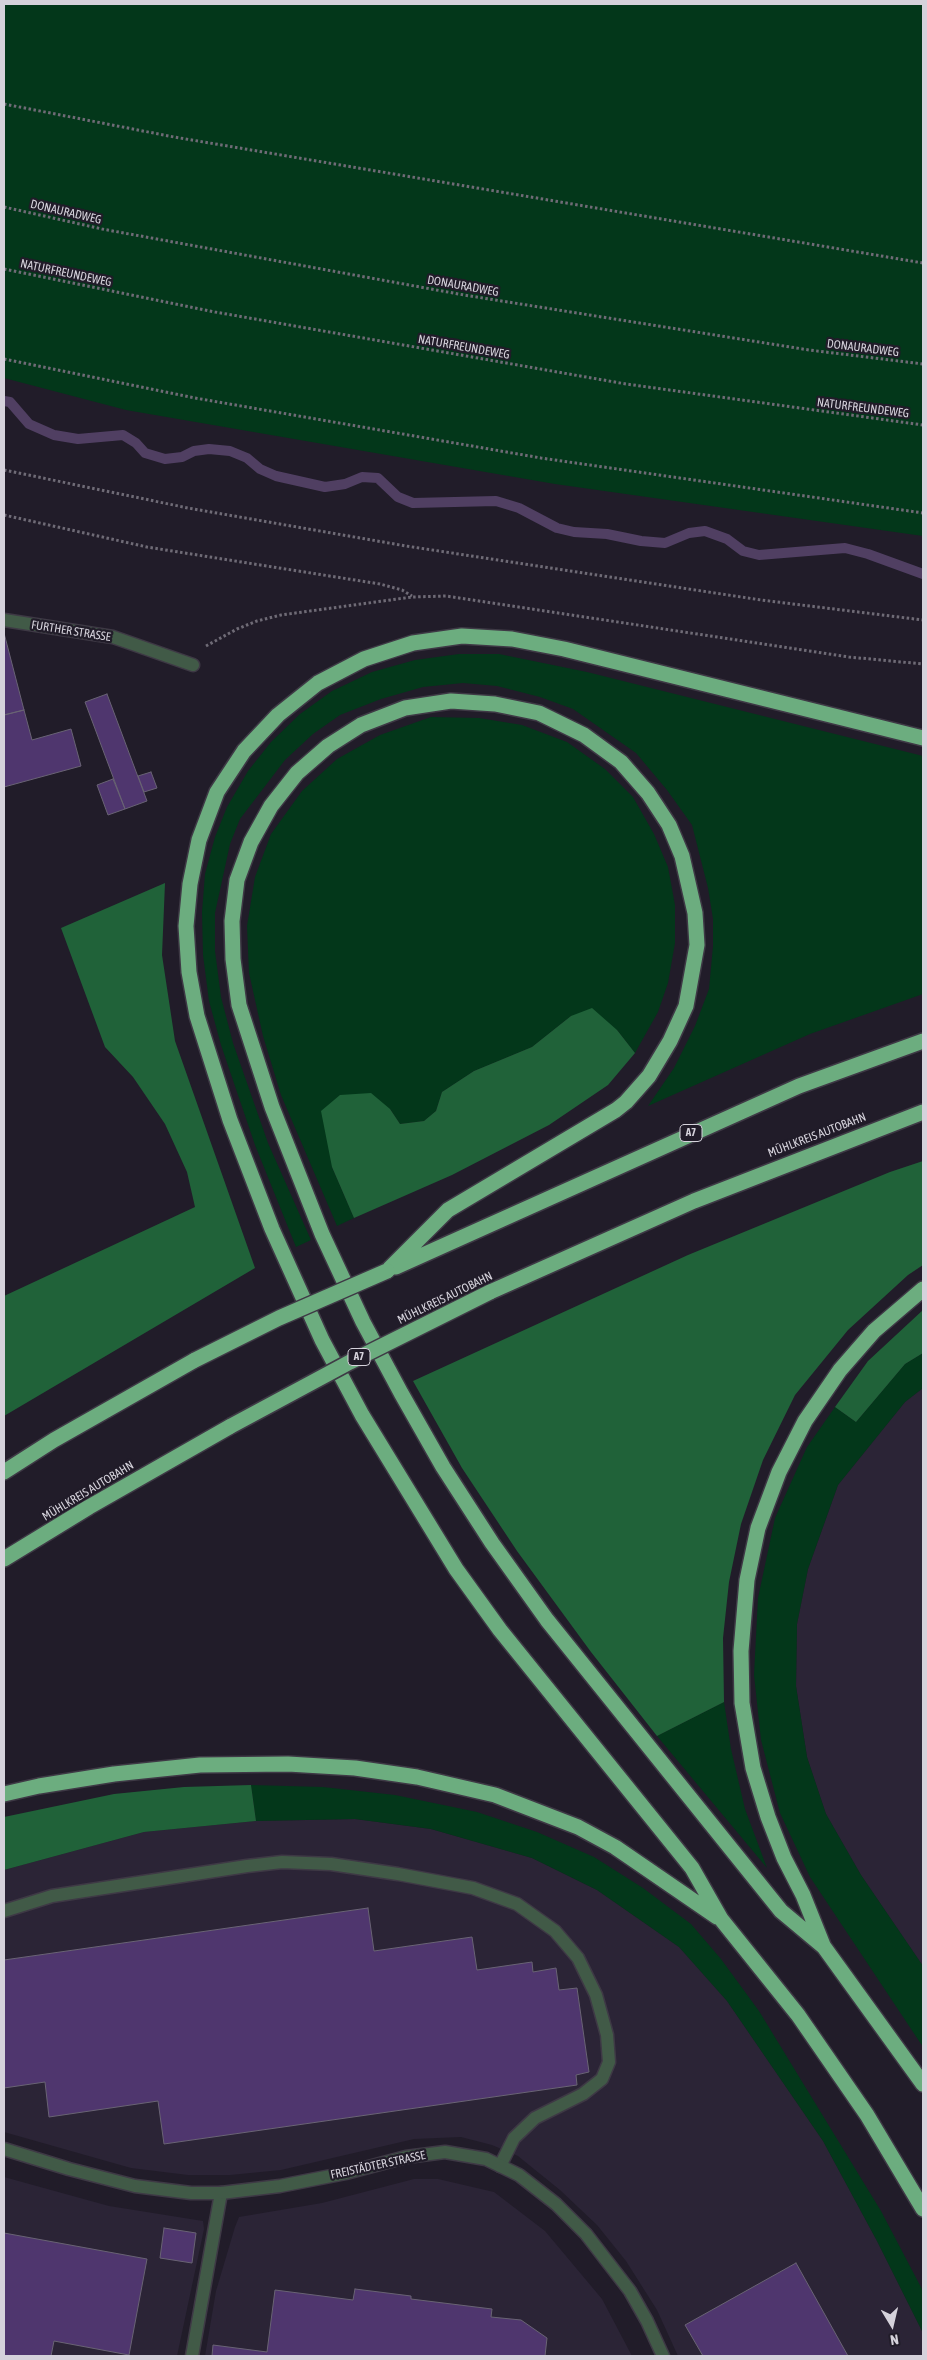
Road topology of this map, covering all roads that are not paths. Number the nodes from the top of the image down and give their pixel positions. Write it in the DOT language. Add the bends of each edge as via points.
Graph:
graph roads {
  1 [pos="4,620"];
  2 [pos="193,665"];
  3 [pos="923,738"];
  4 [pos="923,1041"];
  5 [pos="923,1112"];
  6 [pos="387,1271"];
  7 [pos="923,1289"];
  8 [pos="4,1472"];
  9 [pos="4,1559"];
  10 [pos="4,1794"];
  11 [pos="4,1911"];
  12 [pos="721,1919"];
  13 [pos="824,1947"];
  14 [pos="923,2084"];
  15 [pos="4,2149"];
  16 [pos="500,2166"];
  17 [pos="221,2193"];
  18 [pos="923,2209"];
  19 [pos="192,2356"];
  20 [pos="663,2356"];
  1 -- 2 [label="street, FURTHER STRASSE" via="113,637"];
  3 -- 12 [label="highway" via="512,639 462,636 413,644 364,659 318,683 278,714 244,751 217,792 198,840 190,884 186,926 189,972 211,1066 272,1229 322,1340 362,1415 456,1569 500,1630 692,1868"];
  4 -- 6 [label="highway, A7" via="799,1086"];
  5 -- 9 [label="highway, MÜHLKREIS AUTOBAHN / A7, bridge" via="694,1201 490,1292 231,1426"];
  6 -- 8 [label="highway, A7, bridge" via="279,1318 195,1360"];
  6 -- 13 [label="highway" via="448,1210 626,1102 649,1076 686,1006 697,945 695,913 682,856 669,825 648,793 621,762 584,735 539,714 495,704 451,701 405,708 361,725 328,746 296,773 271,806 251,842 237,880 232,922 239,1005 252,1050 322,1234 367,1330 443,1467 547,1620 781,1911"];
  7 -- 13 [label="highway" via="874,1331 840,1370 805,1421 778,1472 758,1528 747,1580 741,1651 742,1694 753,1768 768,1818"];
  10 -- 12 [label="highway" via="114,1774 200,1765 288,1764 355,1768 417,1777 495,1795 578,1827 622,1851"];
  11 -- 16 [label="street" via="52,1896 282,1862 331,1864 398,1874 473,1888 517,1904 555,1930 578,1958 596,1995 607,2034 609,2062 602,2079 583,2094 535,2118 514,2138"];
  12 -- 18 [label="highway" via="798,2015 867,2116"];
  13 -- 14 [label="highway"];
  15 -- 17 [label="street, FREISTÄDTER STRASSE" via="68,2170 135,2186"];
  16 -- 17 [label="street, FREISTÄDTER STRASSE" via="486,2159 445,2152 406,2157 280,2186"];
  16 -- 20 [label="street, FREISTÄDTER STRASSE" via="519,2175 556,2204 586,2234 630,2291"];
  17 -- 19 [label="street"];
}
